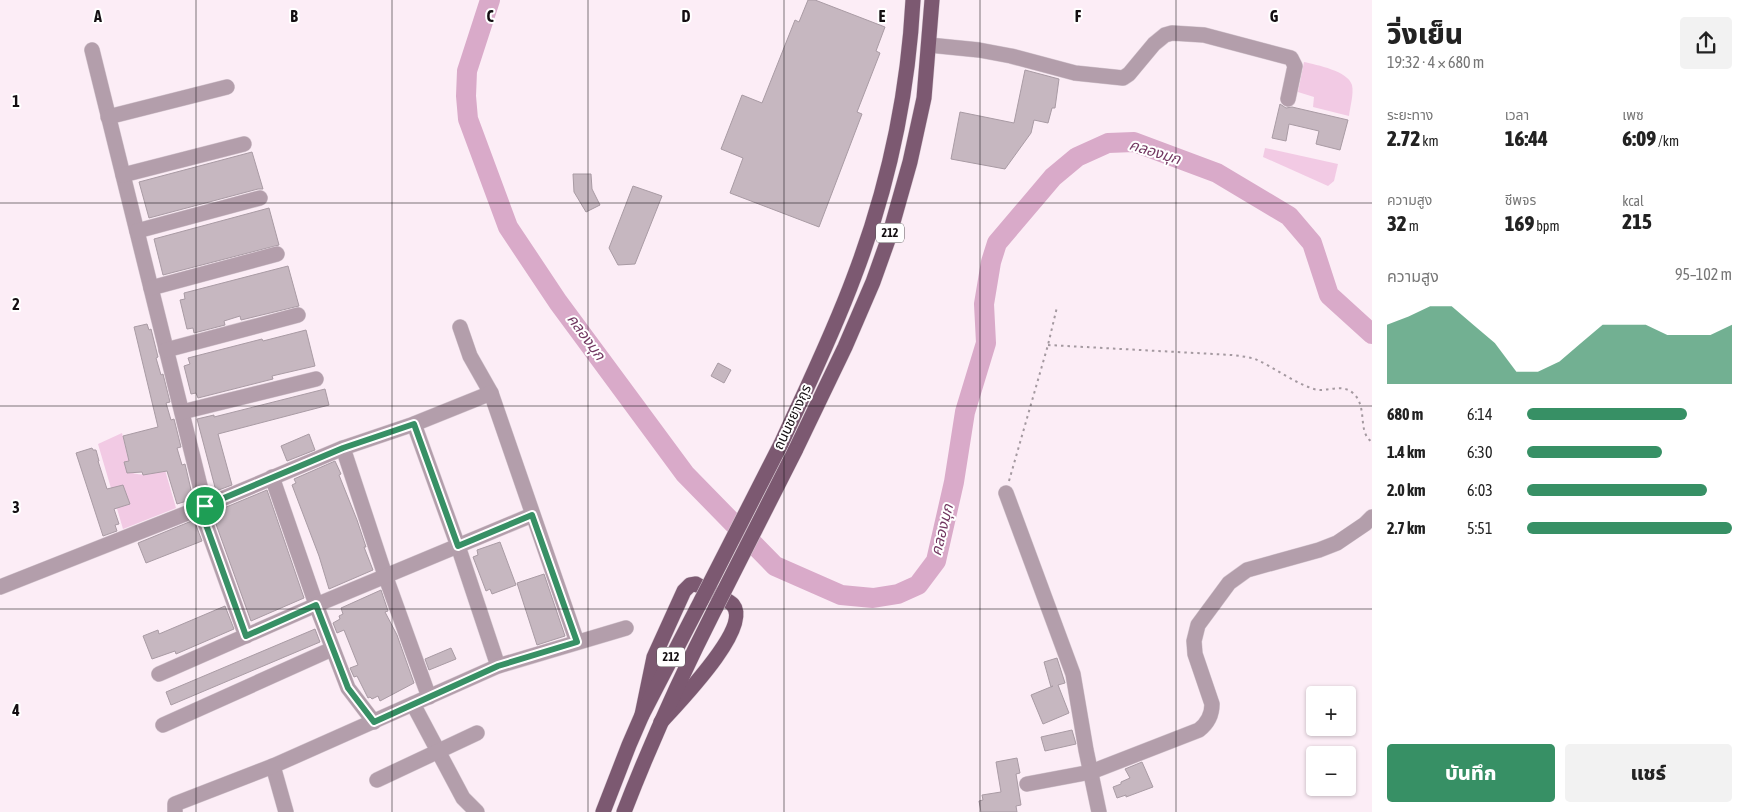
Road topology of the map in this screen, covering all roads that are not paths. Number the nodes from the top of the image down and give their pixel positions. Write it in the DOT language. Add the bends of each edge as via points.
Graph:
graph roads {
  1 [pos="913,0"];
  2 [pos="932,0"];
  3 [pos="929,45"];
  4 [pos="92,50"];
  5 [pos="226,87"];
  6 [pos="1288,99"];
  7 [pos="108,117"];
  8 [pos="244,144"];
  9 [pos="123,175"];
  10 [pos="260,198"];
  11 [pos="137,231"];
  12 [pos="277,254"];
  13 [pos="151,288"];
  14 [pos="298,315"];
  15 [pos="460,327"];
  16 [pos="166,350"];
  17 [pos="316,379"];
  18 [pos="491,393"];
  19 [pos="182,412"];
  20 [pos="414,424"];
  21 [pos="343,448"];
  22 [pos="272,476"];
  23 [pos="1006,493"];
  24 [pos="202,507"];
  25 [pos="532,515"];
  26 [pos="1372,517"];
  27 [pos="458,546"];
  28 [pos="385,575"];
  29 [pos="0,587"];
  30 [pos="316,605"];
  31 [pos="626,628"];
  32 [pos="246,636"];
  33 [pos="577,642"];
  34 [pos="332,648"];
  35 [pos="498,666"];
  36 [pos="159,674"];
  37 [pos="430,697"];
  38 [pos="413,704"];
  39 [pos="642,715"];
  40 [pos="374,722"];
  41 [pos="660,722"];
  42 [pos="163,725"];
  43 [pos="477,734"];
  44 [pos="439,751"];
  45 [pos="274,766"];
  46 [pos="1091,772"];
  47 [pos="377,780"];
  48 [pos="1027,784"];
  49 [pos="175,812"];
  50 [pos="286,812"];
  51 [pos="477,812"];
  52 [pos="603,812"];
  53 [pos="624,812"];
  54 [pos="1099,812"];
  1 -- 39 [label="main road, ถนนชยางกูร / 212, bridge" via="909,50 892,159 854,278 780,444"];
  2 -- 3 [label="main road, ถนนชยางกูร / 212"];
  3 -- 6 [label="street" via="979,50 1075,73 1123,78 1165,35 1180,32 1204,35 1291,58 1296,66"];
  3 -- 41 [label="main road, ถนนชยางกูร / 212, bridge" via="924,98 910,162 873,282 845,347"];
  4 -- 7 [label="street"];
  5 -- 7 [label="street"];
  7 -- 9 [label="street"];
  8 -- 9 [label="street"];
  9 -- 11 [label="street"];
  10 -- 11 [label="street"];
  11 -- 13 [label="street"];
  12 -- 13 [label="street"];
  13 -- 16 [label="street"];
  14 -- 16 [label="street"];
  15 -- 18 [label="street" via="470,356"];
  16 -- 19 [label="street"];
  17 -- 19 [label="street"];
  18 -- 20 [label="street"];
  18 -- 25 [label="street"];
  19 -- 24 [label="street"];
  20 -- 21 [label="street"];
  20 -- 27 [label="street"];
  21 -- 22 [label="street"];
  21 -- 28 [label="street"];
  22 -- 24 [label="street"];
  22 -- 30 [label="street"];
  23 -- 46 [label="street" via="1074,674"];
  24 -- 29 [label="street"];
  24 -- 32 [label="street"];
  25 -- 27 [label="street"];
  25 -- 33 [label="street"];
  26 -- 46 [label="street" via="1337,543 1246,570 1229,582 1198,625 1194,641 1195,654 1212,704 1207,724"];
  27 -- 28 [label="street"];
  27 -- 35 [label="street"];
  28 -- 30 [label="street"];
  28 -- 37 [label="street"];
  30 -- 32 [label="street"];
  30 -- 34 [label="street"];
  31 -- 33 [label="street"];
  32 -- 36 [label="street"];
  33 -- 35 [label="street"];
  34 -- 40 [label="street" via="348,688"];
  34 -- 42 [label="street"];
  35 -- 37 [label="street"];
  37 -- 38 [label="street"];
  38 -- 40 [label="street"];
  38 -- 44 [label="street"];
  39 -- 41 [label="main road" via="654,657 684,590 696,584 733,604 736,623 702,676"];
  39 -- 52 [label="main road, ถนนชยางกูร / 212"];
  40 -- 45 [label="street"];
  41 -- 53 [label="main road, ถนนชยางกูร / 212"];
  43 -- 44 [label="street"];
  44 -- 47 [label="street"];
  44 -- 51 [label="street" via="463,798"];
  45 -- 49 [label="street" via="175,804"];
  45 -- 50 [label="street"];
  46 -- 48 [label="street"];
  46 -- 54 [label="street"];
}
